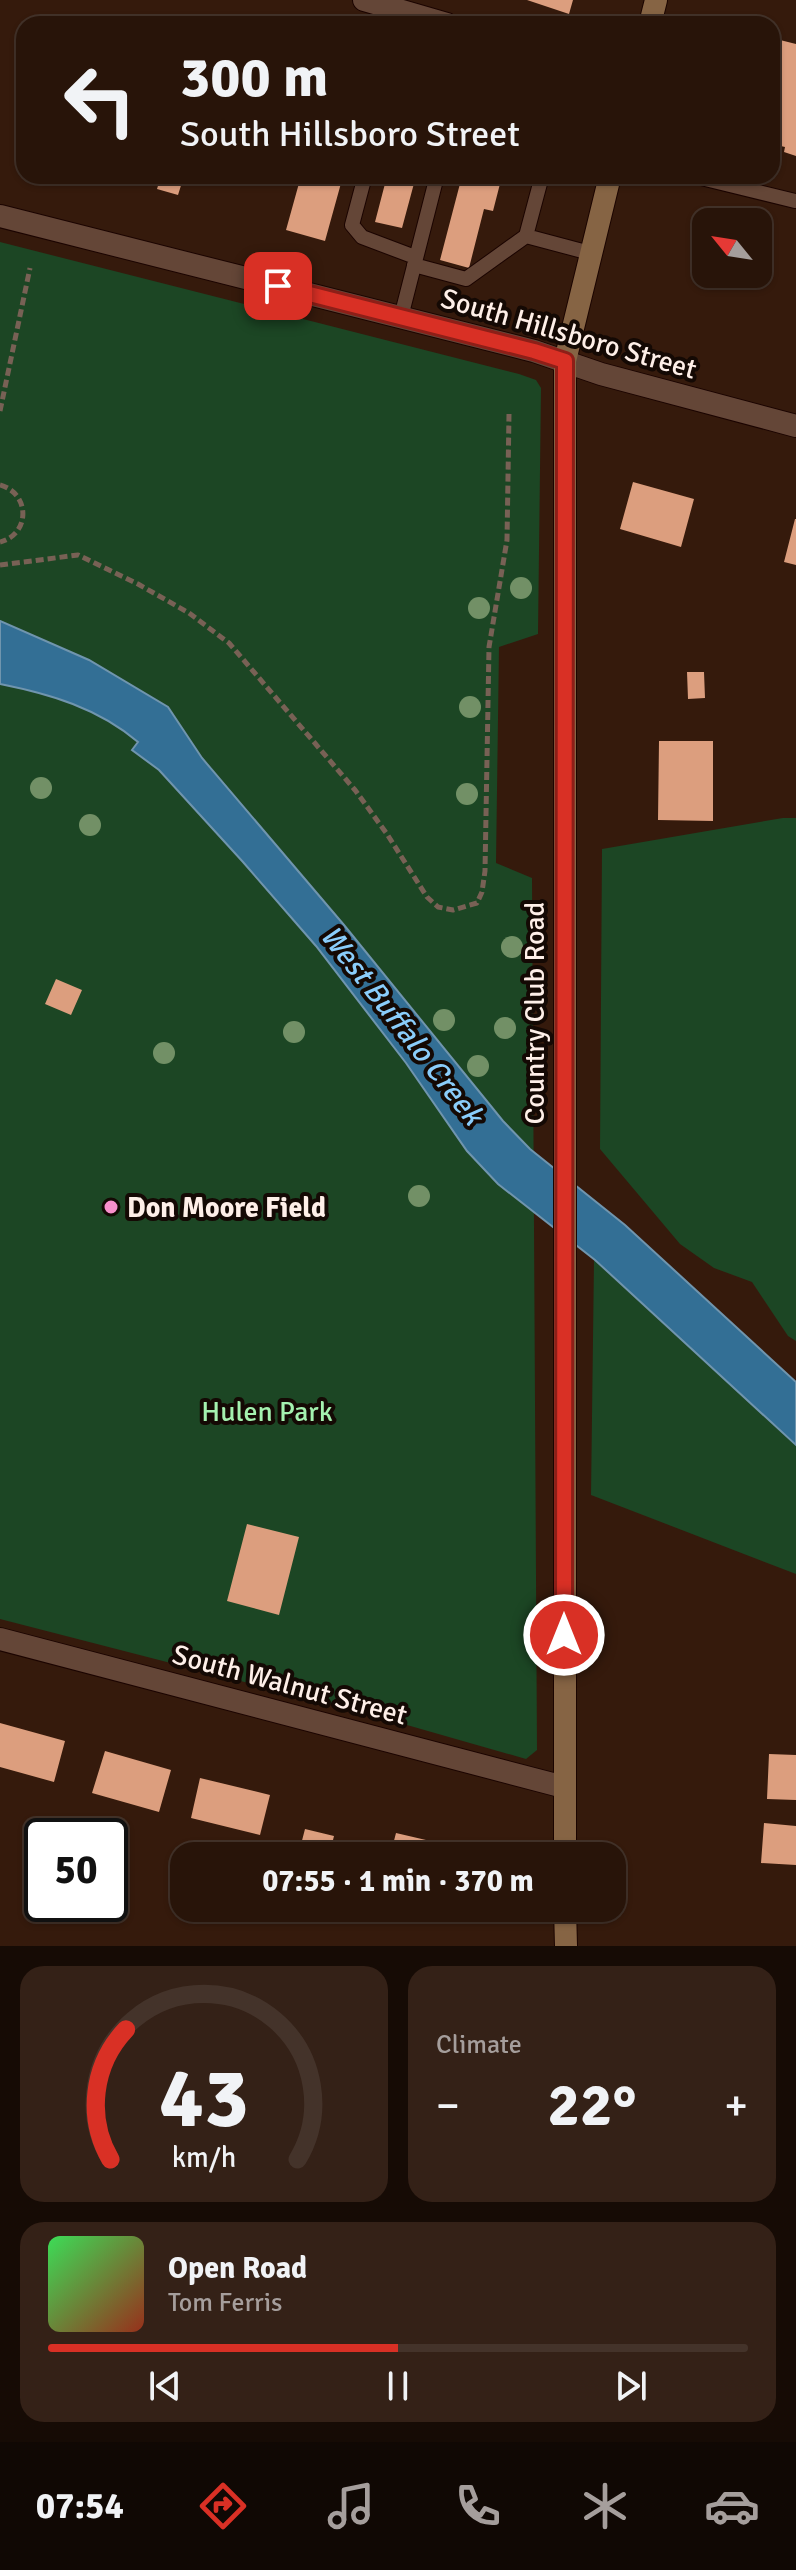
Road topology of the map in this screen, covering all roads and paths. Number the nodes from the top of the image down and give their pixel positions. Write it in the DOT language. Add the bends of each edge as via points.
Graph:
graph roads {
  1 [pos="364,0"];
  2 [pos="419,16"];
  3 [pos="363,184"];
  4 [pos="435,184"];
  5 [pos="540,184"];
  6 [pos="608,184"];
  7 [pos="726,184"];
  8 [pos="795,201"];
  9 [pos="0,216"];
  10 [pos="526,236"];
  11 [pos="590,253"];
  12 [pos="414,261"];
  13 [pos="30,268"];
  14 [pos="401,317"];
  15 [pos="565,361"];
  16 [pos="0,411"];
  17 [pos="509,414"];
  18 [pos="796,426"];
  19 [pos="0,485"];
  20 [pos="0,542"];
  21 [pos="0,565"];
  22 [pos="0,1639"];
  23 [pos="564,1787"];
  24 [pos="565,1842"];
  25 [pos="565,1922"];
  26 [pos="566,1946"];
  1 -- 2 [label="street"];
  3 -- 12 [label="lane" via="352,225 362,237"];
  4 -- 12 [label="lane"];
  5 -- 10 [label="lane"];
  6 -- 11 [label="main road, Country Club Road"];
  7 -- 8 [label="lane"];
  9 -- 14 [label="street, South Hillsboro Street"];
  10 -- 11 [label="lane"];
  10 -- 12 [label="lane" via="466,279"];
  11 -- 15 [label="main road, Country Club Road"];
  12 -- 14 [label="lane"];
  13 -- 16 [label="path"];
  14 -- 15 [label="street, South Hillsboro Street"];
  15 -- 18 [label="street, South Hillsboro Street"];
  15 -- 23 [label="main road, Country Club Road"];
  17 -- 21 [label="path" via="507,540 489,647 485,871 477,903 465,909 438,907 427,897 336,767 229,643 189,613 78,555"];
  19 -- 20 [label="path" via="14,491 24,509 20,528"];
  22 -- 23 [label="street, South Walnut Street"];
  23 -- 24 [label="main road, Country Club Road"];
  25 -- 26 [label="main road"];
}
